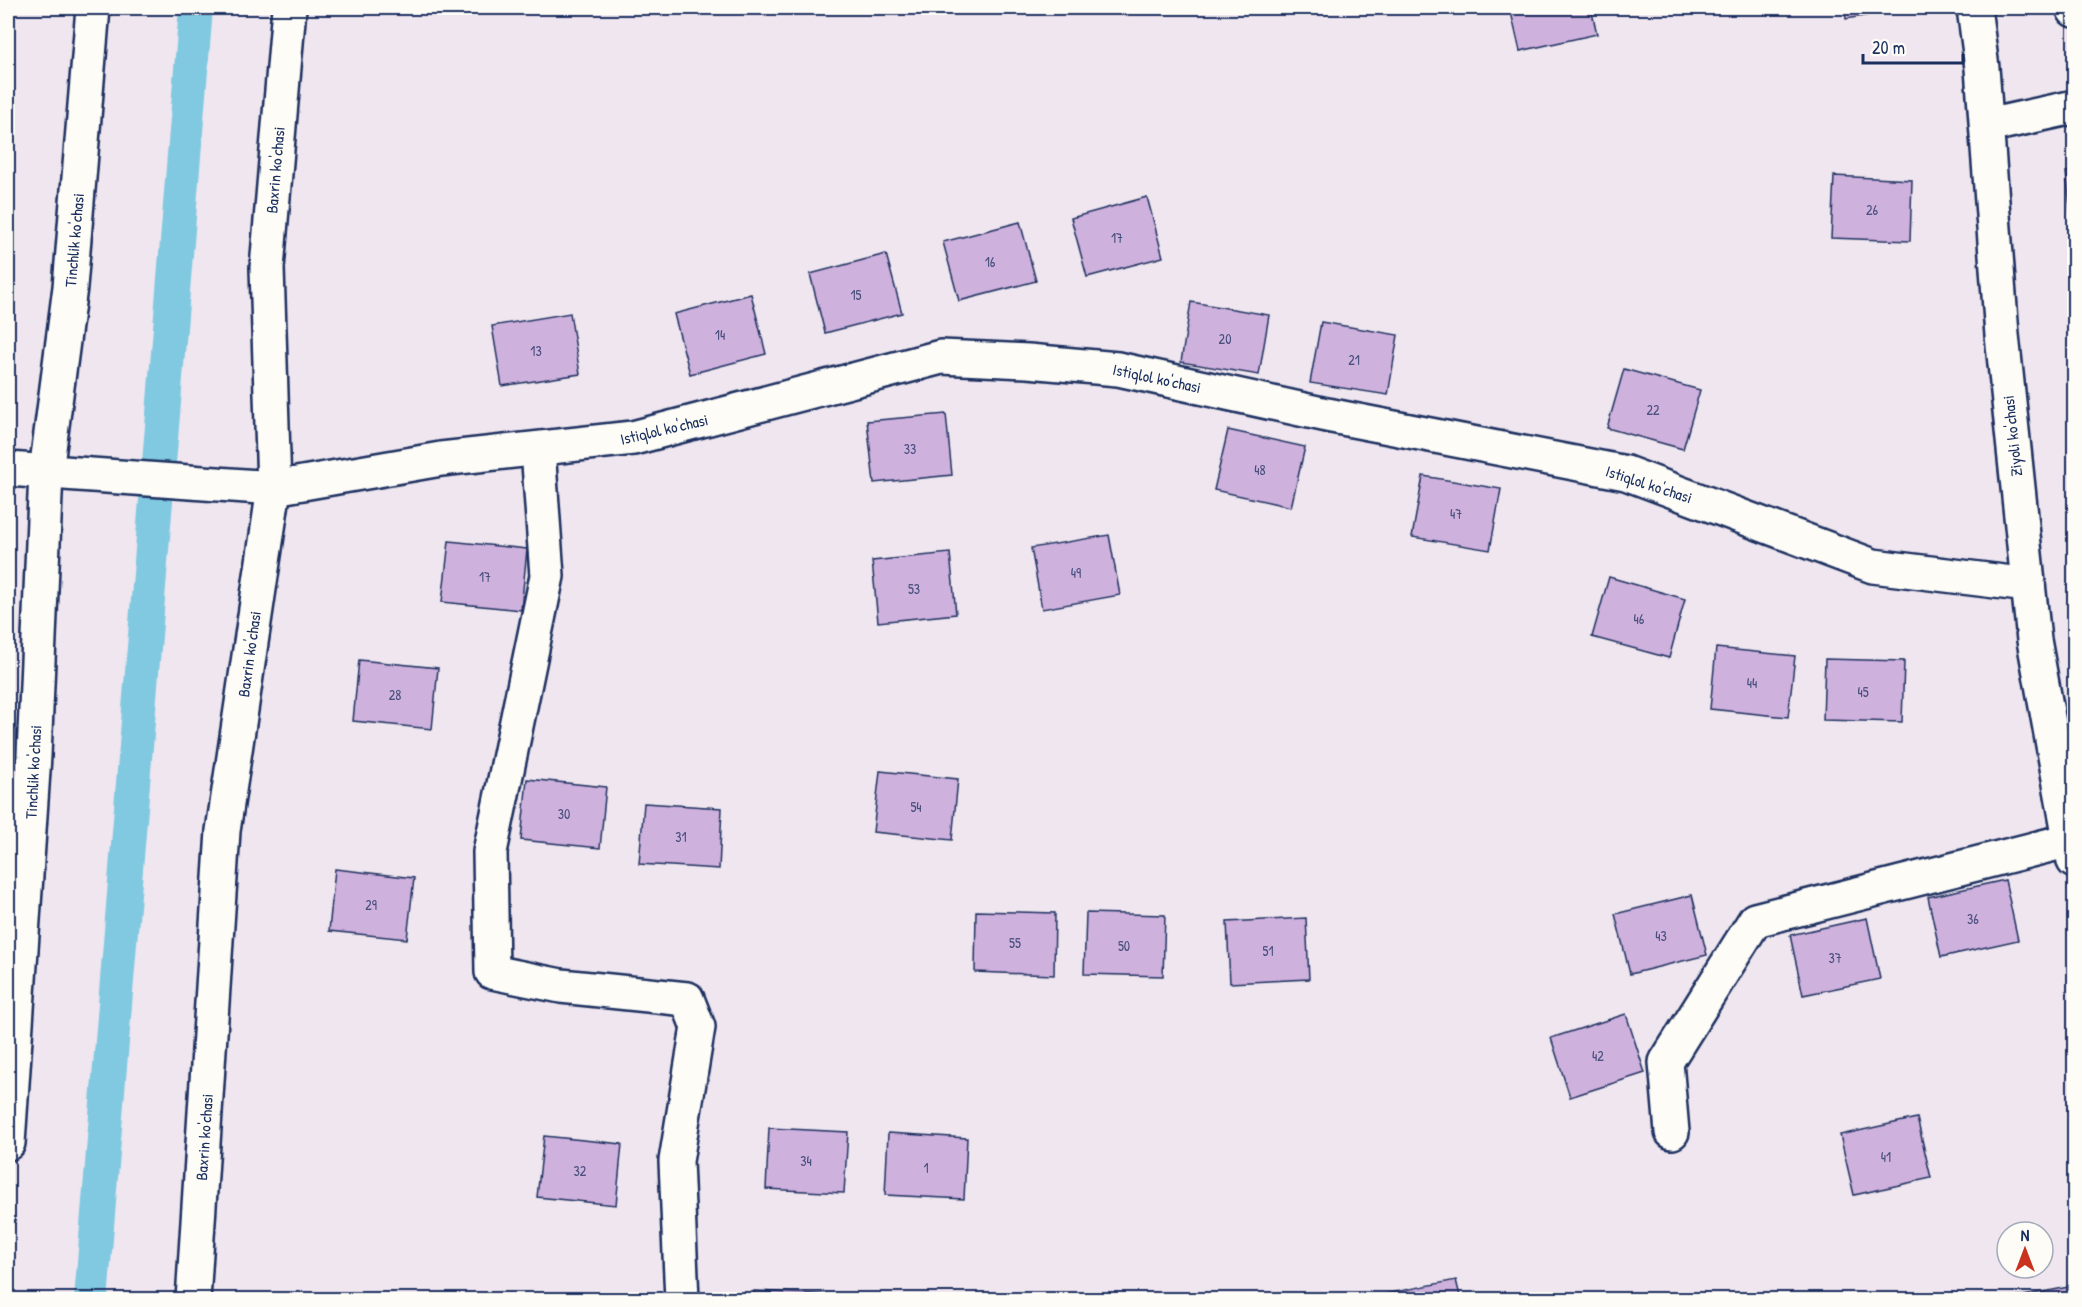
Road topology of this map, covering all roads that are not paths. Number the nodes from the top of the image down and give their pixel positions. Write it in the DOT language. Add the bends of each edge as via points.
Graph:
graph roads {
  1 [pos="93,8"];
  2 [pos="288,8"];
  3 [pos="1974,8"];
  4 [pos="2074,106"];
  5 [pos="1987,126"];
  6 [pos="538,449"];
  7 [pos="8,469"];
  8 [pos="46,472"];
  9 [pos="274,488"];
  10 [pos="2028,585"];
  11 [pos="2067,781"];
  12 [pos="2072,851"];
  13 [pos="1672,1132"];
  14 [pos="8,1143"];
  15 [pos="194,1299"];
  16 [pos="682,1299"];
  1 -- 8 [label="street, Tinchlik ko'chasi" via="70,287"];
  2 -- 9 [label="street, Baxrin ko'chasi" via="267,268"];
  3 -- 5 [label="street, Ziyoli ko'chasi"];
  4 -- 5 [label="street"];
  5 -- 10 [label="street, Ziyoli ko'chasi" via="2002,335"];
  6 -- 9 [label="street, Istiqlol ko'chasi" via="441,459"];
  6 -- 10 [label="street, Istiqlol ko'chasi" via="633,438 941,357 1118,369 1327,415 1626,473 1872,566"];
  6 -- 16 [label="street" via="548,576 490,852 492,972 561,986 687,999 698,1027 676,1161"];
  7 -- 8 [label="street"];
  8 -- 9 [label="street, Istiqlol ko'chasi"];
  8 -- 14 [label="street, Tinchlik ko'chasi" via="34,756"];
  9 -- 15 [label="street, Baxrin ko'chasi" via="223,831"];
  10 -- 11 [label="street, Ziyoli ko'chasi" via="2034,640"];
  11 -- 12 [label="street, Ziyoli ko'chasi"];
  12 -- 13 [label="street" via="1755,920 1666,1062"];
}
